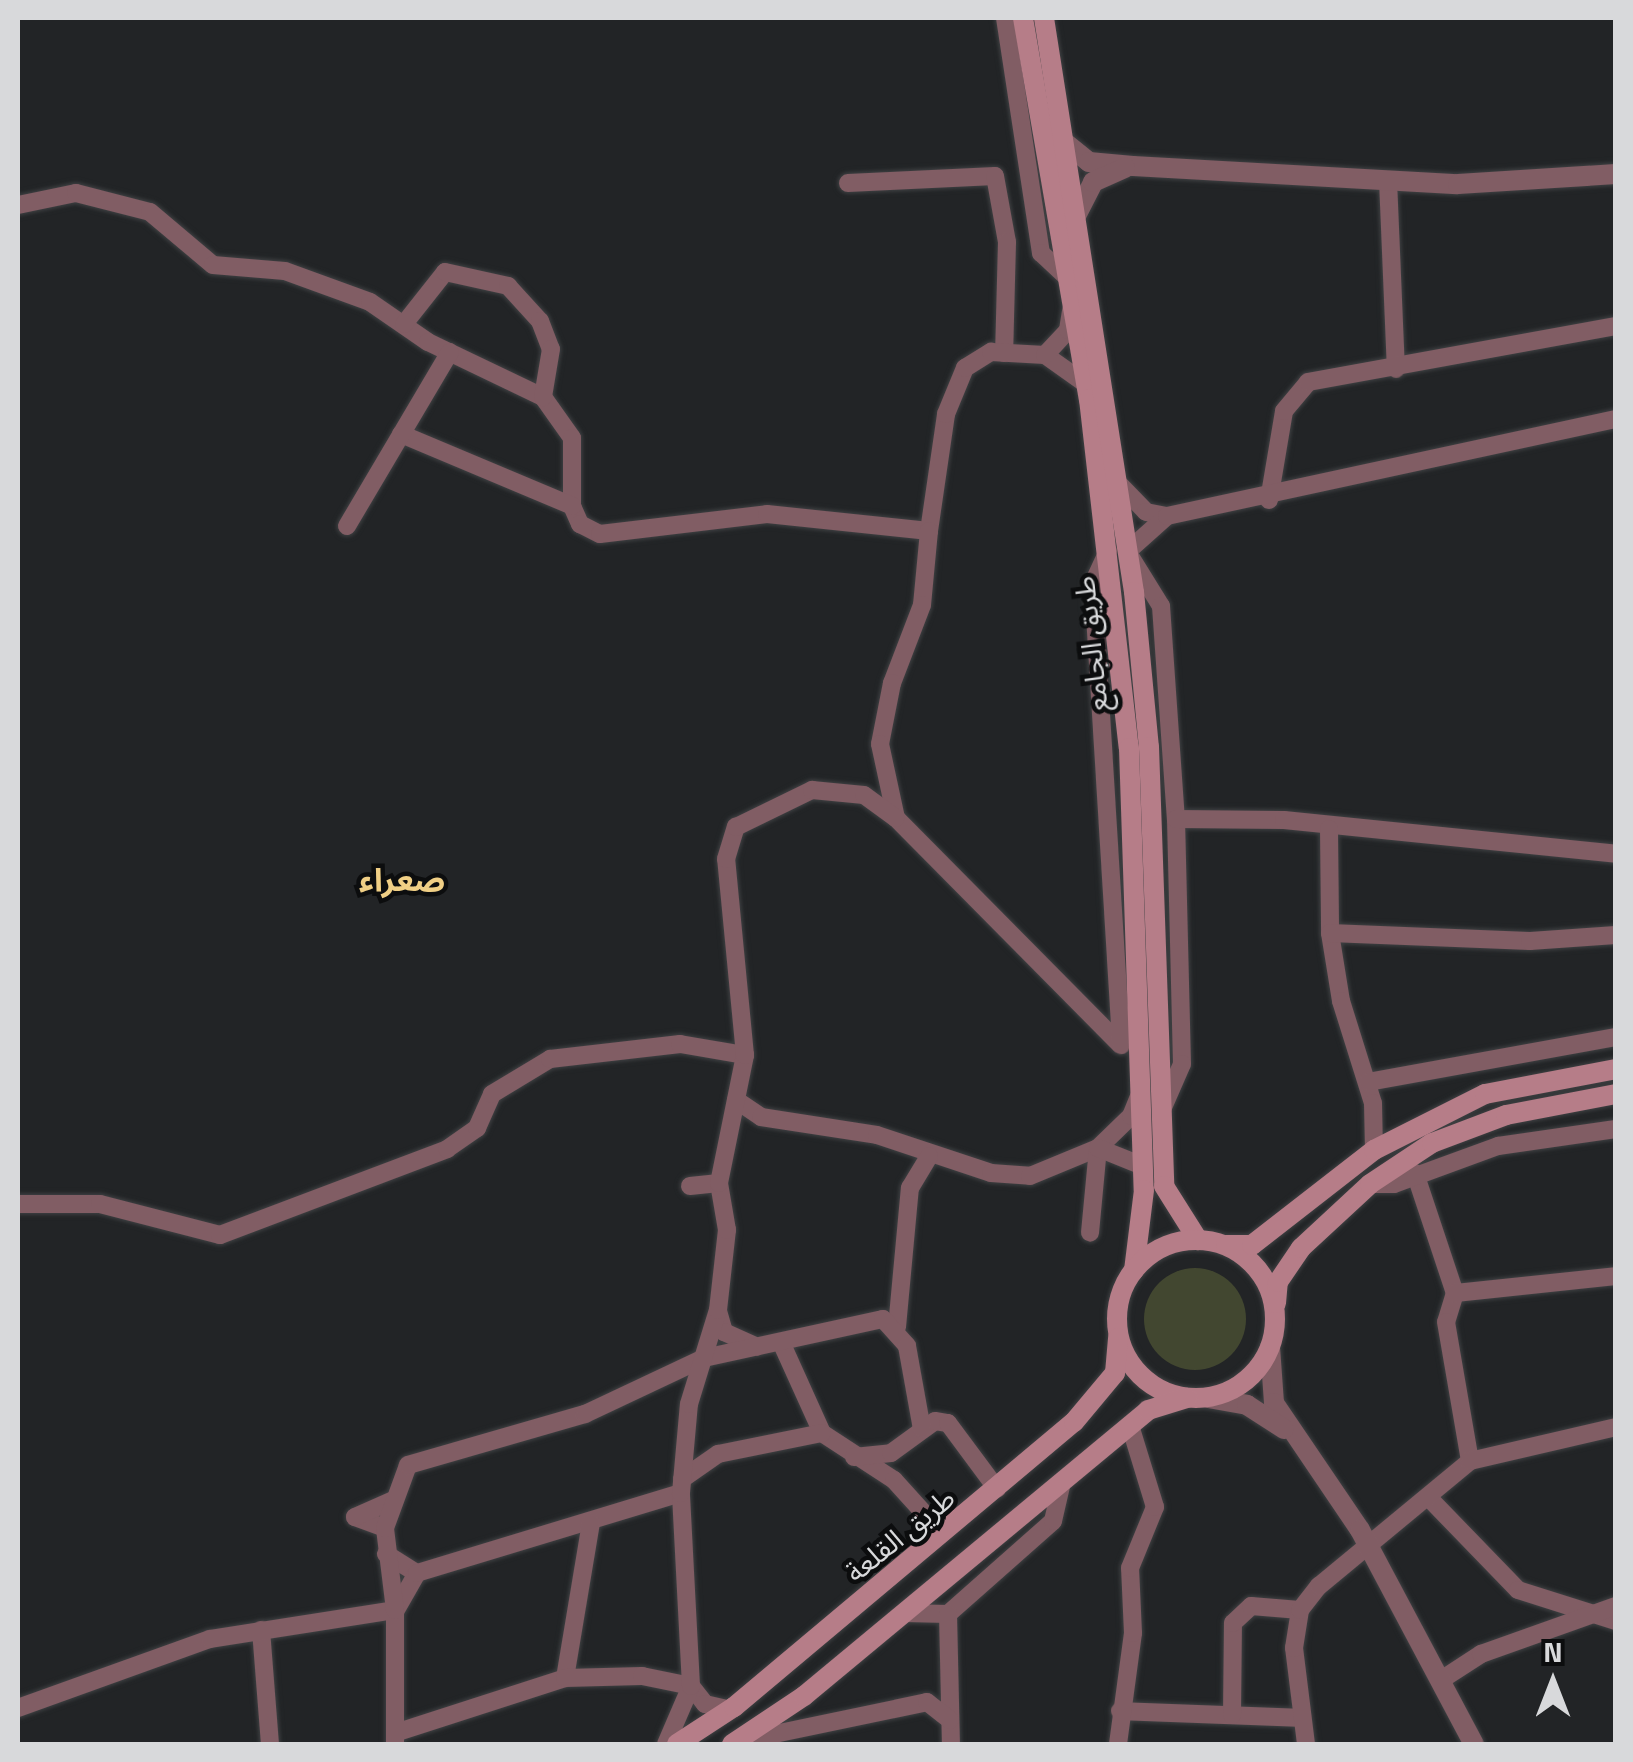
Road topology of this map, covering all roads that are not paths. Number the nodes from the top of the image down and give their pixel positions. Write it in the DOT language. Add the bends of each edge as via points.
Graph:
graph roads {
  1 [pos="1004,18"];
  2 [pos="1023,18"];
  3 [pos="1044,18"];
  4 [pos="1064,140"];
  5 [pos="1133,166"];
  6 [pos="1616,174"];
  7 [pos="1388,180"];
  8 [pos="848,183"];
  9 [pos="18,205"];
  10 [pos="1076,216"];
  11 [pos="1066,276"];
  12 [pos="1072,306"];
  13 [pos="404,324"];
  14 [pos="1616,326"];
  15 [pos="450,352"];
  16 [pos="1004,353"];
  17 [pos="1045,355"];
  18 [pos="1396,369"];
  19 [pos="1086,384"];
  20 [pos="544,397"];
  21 [pos="1616,419"];
  22 [pos="402,434"];
  23 [pos="1120,485"];
  24 [pos="1269,500"];
  25 [pos="572,506"];
  26 [pos="1166,516"];
  27 [pos="346,526"];
  28 [pos="929,530"];
  29 [pos="1122,552"];
  30 [pos="896,818"];
  31 [pos="1176,819"];
  32 [pos="1329,829"];
  33 [pos="1616,854"];
  34 [pos="1330,933"];
  35 [pos="1616,936"];
  36 [pos="1616,1037"];
  37 [pos="1120,1044"];
  38 [pos="744,1055"];
  39 [pos="1140,1063"];
  40 [pos="1616,1069"];
  41 [pos="1368,1082"];
  42 [pos="1141,1094"];
  43 [pos="1616,1094"];
  44 [pos="736,1100"];
  45 [pos="1161,1112"];
  46 [pos="761,1117"];
  47 [pos="1616,1129"];
  48 [pos="730,1136"];
  49 [pos="1098,1148"];
  50 [pos="1374,1150"];
  51 [pos="929,1156"];
  52 [pos="1143,1166"];
  53 [pos="1414,1173"];
  54 [pos="720,1183"];
  55 [pos="1370,1184"];
  56 [pos="690,1186"];
  57 [pos="18,1204"];
  58 [pos="1090,1233"];
  59 [pos="1198,1240"];
  60 [pos="1223,1245"];
  61 [pos="1134,1270"];
  62 [pos="1616,1276"];
  63 [pos="1455,1293"];
  64 [pos="718,1310"];
  65 [pos="1275,1310"];
  66 [pos="897,1327"];
  67 [pos="1118,1338"];
  68 [pos="781,1342"];
  69 [pos="758,1347"];
  70 [pos="1270,1347"];
  71 [pos="704,1358"];
  72 [pos="651,1390"];
  73 [pos="1198,1398"];
  74 [pos="690,1404"];
  75 [pos="807,1412"];
  76 [pos="1130,1425"];
  77 [pos="1616,1427"];
  78 [pos="687,1429"];
  79 [pos="922,1429"];
  80 [pos="822,1433"];
  81 [pos="800,1435"];
  82 [pos="1294,1437"];
  83 [pos="891,1453"];
  84 [pos="718,1454"];
  85 [pos="854,1457"];
  86 [pos="1470,1462"];
  87 [pos="894,1480"];
  88 [pos="1062,1482"];
  89 [pos="682,1486"];
  90 [pos="996,1490"];
  91 [pos="1428,1497"];
  92 [pos="391,1501"];
  93 [pos="966,1516"];
  94 [pos="590,1523"];
  95 [pos="384,1528"];
  96 [pos="1370,1548"];
  97 [pos="386,1554"];
  98 [pos="418,1574"];
  99 [pos="1606,1609"];
  100 [pos="395,1610"];
  101 [pos="1300,1610"];
  102 [pos="904,1613"];
  103 [pos="939,1614"];
  104 [pos="1616,1621"];
  105 [pos="261,1630"];
  106 [pos="566,1678"];
  107 [pos="948,1680"];
  108 [pos="1441,1680"];
  109 [pos="691,1686"];
  110 [pos="927,1702"];
  111 [pos="18,1708"];
  112 [pos="730,1710"];
  113 [pos="1120,1710"];
  114 [pos="1232,1715"];
  115 [pos="1302,1718"];
  116 [pos="950,1720"];
  117 [pos="793,1738"];
  118 [pos="395,1739"];
  119 [pos="734,1743"];
  120 [pos="270,1744"];
  121 [pos="666,1744"];
  122 [pos="677,1744"];
  123 [pos="951,1744"];
  124 [pos="1118,1744"];
  125 [pos="1306,1744"];
  126 [pos="1474,1744"];
  1 -- 11 [label="street" via="1041,253"];
  2 -- 11 [label="main road, طريق الجامع"];
  3 -- 4 [label="main road, طريق الجامع"];
  4 -- 5 [label="street" via="1089,162"];
  4 -- 10 [label="main road, طريق الجامع"];
  5 -- 7 [label="street"];
  5 -- 10 [label="street" via="1093,182"];
  6 -- 7 [label="street" via="1539,183"];
  7 -- 18 [label="street"];
  8 -- 16 [label="street" via="995,176 1007,242"];
  9 -- 13 [label="street" via="57,194 106,197 150,212 214,265 285,271"];
  10 -- 23 [label="main road, طريق الجامع"];
  11 -- 12 [label="main road, طريق الجامع"];
  12 -- 17 [label="street" via="1068,330"];
  12 -- 19 [label="main road, طريق الجامع"];
  13 -- 15 [label="street"];
  13 -- 20 [label="street" via="444,272 508,286 540,321 551,348"];
  14 -- 18 [label="street"];
  15 -- 20 [label="street"];
  15 -- 22 [label="street"];
  16 -- 17 [label="street"];
  16 -- 28 [label="street" via="965,368 946,414"];
  17 -- 19 [label="street"];
  18 -- 24 [label="street" via="1308,382 1293,394"];
  19 -- 29 [label="main road, طريق الجامع"];
  20 -- 25 [label="street" via="572,438"];
  21 -- 24 [label="street"];
  22 -- 25 [label="street"];
  22 -- 27 [label="street"];
  23 -- 26 [label="street" via="1146,512"];
  23 -- 29 [label="main road, طريق الجامع"];
  24 -- 26 [label="street"];
  25 -- 28 [label="street" via="580,524 600,534 767,514"];
  26 -- 29 [label="street"];
  28 -- 30 [label="street" via="922,605 892,683 880,744"];
  29 -- 31 [label="street" via="1161,606"];
  29 -- 37 [label="street" via="1092,582 1112,818"];
  29 -- 39 [label="main road, طريق الجامع"];
  29 -- 45 [label="main road, طريق الجامع" via="1149,747"];
  30 -- 37 [label="street"];
  30 -- 38 [label="street" via="864,795 812,790 736,827 726,900"];
  31 -- 32 [label="street" via="1284,820"];
  31 -- 45 [label="street" via="1182,1064"];
  32 -- 33 [label="street"];
  32 -- 34 [label="street"];
  34 -- 35 [label="street" via="1530,941"];
  34 -- 41 [label="street" via="1341,1000"];
  36 -- 41 [label="street"];
  37 -- 39 [label="street"];
  38 -- 44 [label="street"];
  38 -- 57 [label="street" via="680,1044 550,1058 492,1094 476,1128 447,1149 220,1235 100,1204"];
  39 -- 42 [label="main road, طريق الجامع"];
  40 -- 50 [label="main road" via="1484,1094"];
  41 -- 50 [label="street" via="1379,1135"];
  42 -- 49 [label="street" via="1131,1116"];
  42 -- 52 [label="main road, طريق الجامع"];
  43 -- 55 [label="main road" via="1477,1124"];
  44 -- 46 [label="street"];
  44 -- 48 [label="street"];
  45 -- 59 [label="main road, طريق الجامع" via="1164,1186"];
  46 -- 48 [label="street"];
  46 -- 51 [label="street" via="877,1135"];
  47 -- 53 [label="street" via="1498,1146"];
  48 -- 54 [label="street"];
  49 -- 51 [label="street" via="1030,1176"];
  49 -- 52 [label="street"];
  49 -- 58 [label="street"];
  50 -- 60 [label="main road" via="1252,1245"];
  51 -- 66 [label="street" via="910,1188"];
  52 -- 61 [label="main road, طريق الجامع"];
  53 -- 55 [label="street"];
  53 -- 63 [label="street"];
  54 -- 56 [label="street"];
  54 -- 64 [label="street" via="727,1230"];
  55 -- 65 [label="main road" via="1290,1263"];
  59 -- 60 [label="main road"];
  59 -- 61 [label="main road" via="1163,1248"];
  60 -- 65 [label="main road" via="1264,1277"];
  61 -- 67 [label="main road" via="1116,1314"];
  62 -- 63 [label="street"];
  63 -- 86 [label="street" via="1446,1322"];
  64 -- 69 [label="street" via="724,1332"];
  64 -- 71 [label="street"];
  65 -- 70 [label="main road"];
  66 -- 68 [label="street" via="883,1319"];
  66 -- 79 [label="street"];
  67 -- 73 [label="main road" via="1143,1378"];
  67 -- 90 [label="main road, طريق القلعة" via="1115,1373 1095,1402"];
  68 -- 69 [label="street"];
  68 -- 75 [label="street"];
  69 -- 71 [label="street"];
  70 -- 73 [label="main road" via="1246,1380"];
  70 -- 82 [label="street" via="1268,1382"];
  71 -- 72 [label="street"];
  71 -- 74 [label="street"];
  72 -- 74 [label="street" via="676,1392"];
  72 -- 92 [label="street" via="408,1465"];
  73 -- 76 [label="main road"];
  73 -- 82 [label="street" via="1247,1405"];
  74 -- 78 [label="street"];
  75 -- 80 [label="street"];
  75 -- 81 [label="street"];
  76 -- 88 [label="main road"];
  76 -- 113 [label="street" via="1155,1507 1130,1568 1133,1633"];
  77 -- 86 [label="street"];
  78 -- 84 [label="street"];
  78 -- 89 [label="street"];
  79 -- 83 [label="street"];
  79 -- 90 [label="street" via="948,1424"];
  80 -- 81 [label="street"];
  80 -- 85 [label="street"];
  81 -- 84 [label="street"];
  82 -- 96 [label="street"];
  83 -- 85 [label="street"];
  83 -- 87 [label="street"];
  84 -- 89 [label="street"];
  85 -- 87 [label="street"];
  86 -- 91 [label="street"];
  87 -- 93 [label="street" via="931,1520"];
  88 -- 102 [label="main road"];
  88 -- 103 [label="street" via="1053,1520"];
  89 -- 94 [label="street"];
  89 -- 109 [label="street"];
  90 -- 93 [label="main road, طريق القلعة"];
  91 -- 96 [label="street"];
  91 -- 99 [label="street" via="1518,1590"];
  92 -- 95 [label="street"];
  92 -- 95 [label="street" via="355,1516"];
  93 -- 112 [label="main road, طريق القلعة"];
  94 -- 98 [label="street"];
  94 -- 106 [label="street"];
  95 -- 97 [label="street"];
  96 -- 101 [label="street"];
  96 -- 108 [label="street"];
  97 -- 98 [label="street"];
  97 -- 100 [label="street"];
  98 -- 100 [label="street"];
  99 -- 104 [label="street"];
  99 -- 108 [label="street" via="1480,1654"];
  100 -- 105 [label="street"];
  100 -- 118 [label="street"];
  101 -- 114 [label="street" via="1251,1606 1233,1623"];
  101 -- 115 [label="street" via="1294,1648"];
  102 -- 103 [label="street"];
  102 -- 119 [label="main road"];
  103 -- 107 [label="street"];
  105 -- 111 [label="street" via="210,1639"];
  105 -- 120 [label="street"];
  106 -- 109 [label="street" via="642,1676"];
  106 -- 118 [label="street"];
  107 -- 110 [label="street"];
  107 -- 116 [label="street"];
  108 -- 126 [label="street"];
  109 -- 112 [label="street" via="705,1704"];
  109 -- 121 [label="street"];
  110 -- 116 [label="street"];
  110 -- 117 [label="street"];
  112 -- 122 [label="main road, طريق القلعة"];
  113 -- 114 [label="street"];
  113 -- 124 [label="street"];
  114 -- 115 [label="street"];
  115 -- 125 [label="street"];
  116 -- 123 [label="street"];
  117 -- 119 [label="street"];
}
